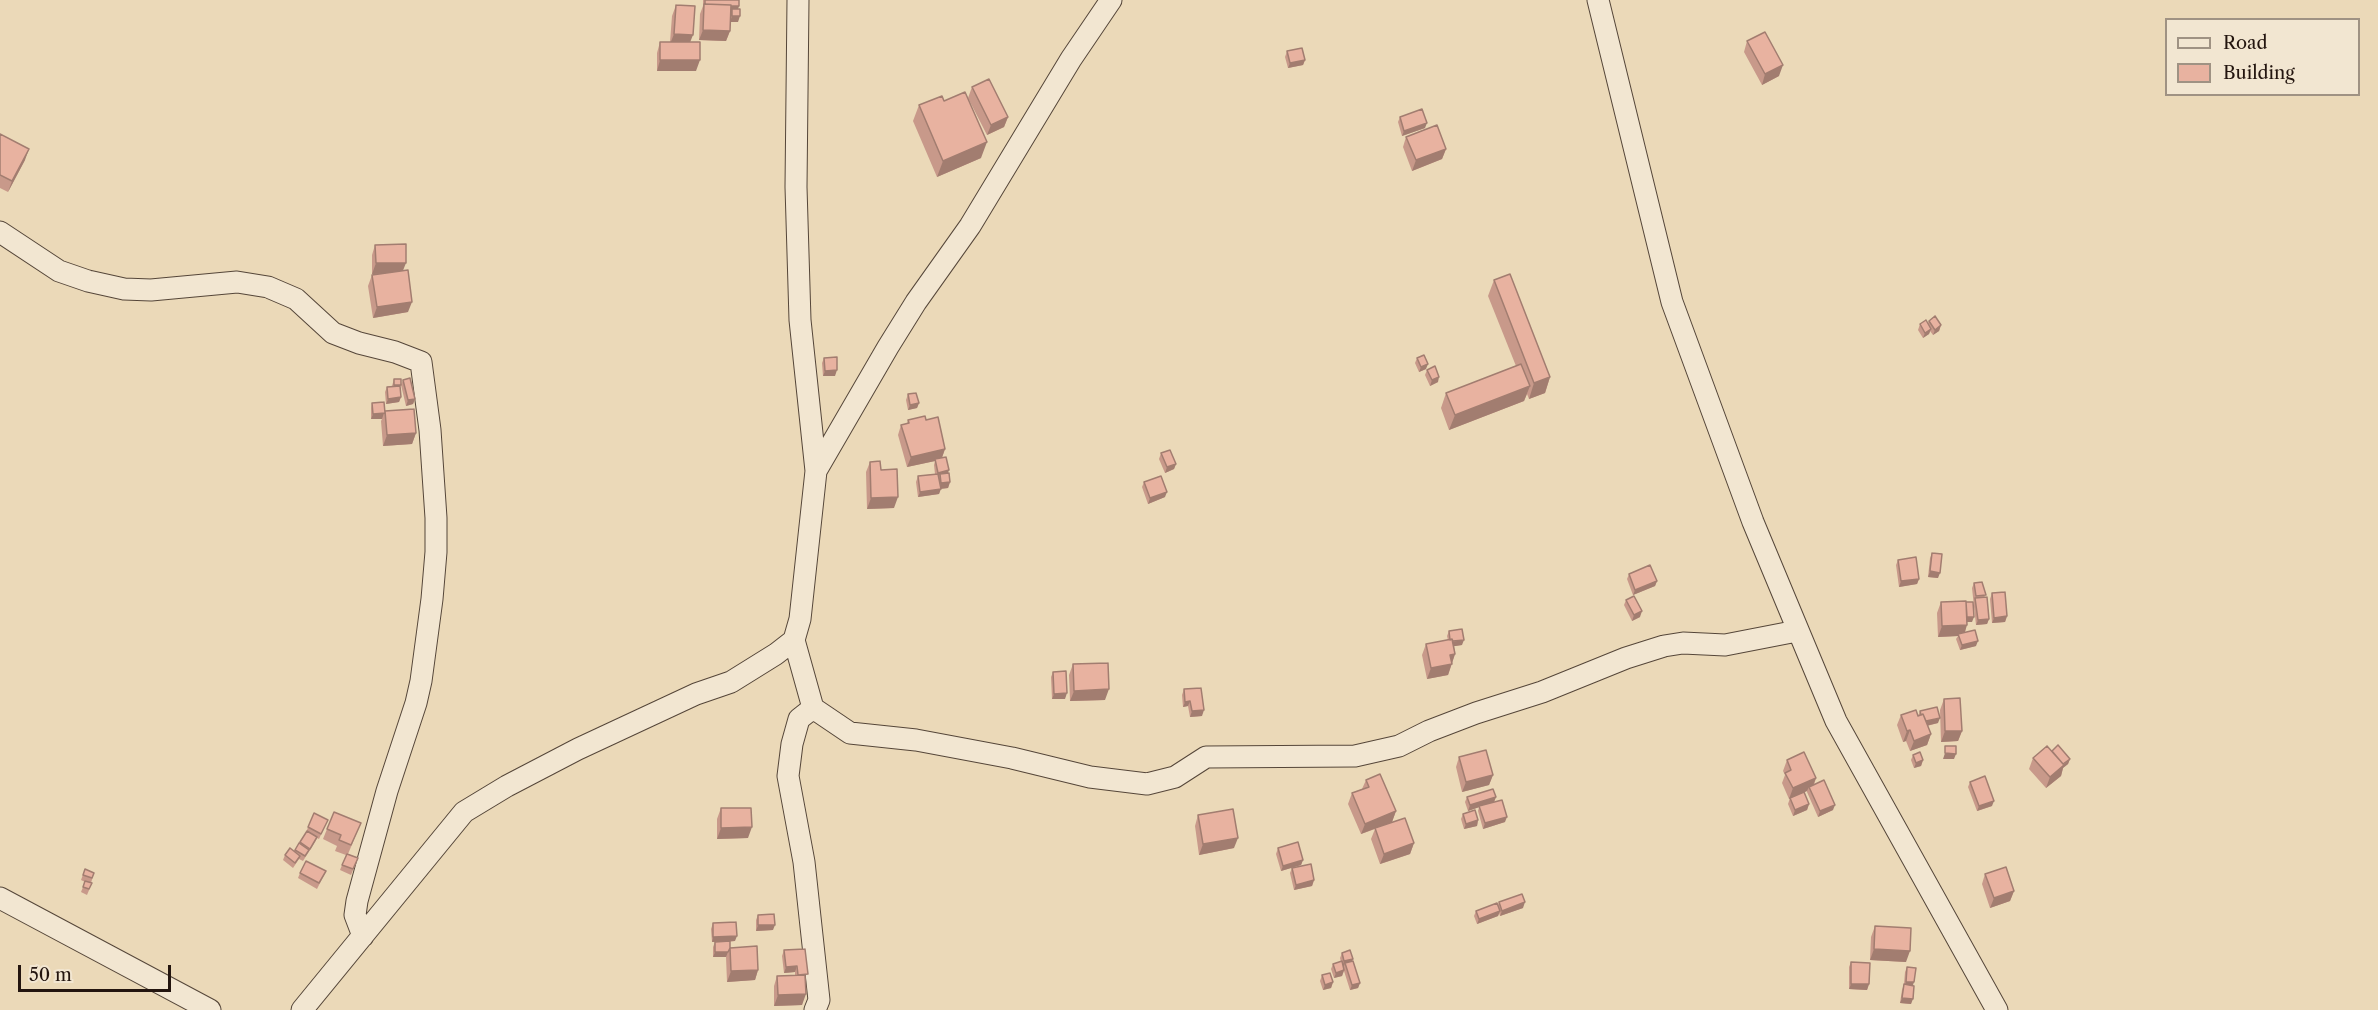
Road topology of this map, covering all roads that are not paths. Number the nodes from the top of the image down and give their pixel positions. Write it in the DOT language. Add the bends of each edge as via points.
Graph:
graph roads {
  1 [pos="798,0"];
  2 [pos="1111,0"];
  3 [pos="1598,0"];
  4 [pos="0,232"];
  5 [pos="816,471"];
  6 [pos="1797,631"];
  7 [pos="794,640"];
  8 [pos="813,708"];
  9 [pos="0,898"];
  10 [pos="363,936"];
  11 [pos="210,1010"];
  12 [pos="302,1010"];
  13 [pos="815,1010"];
  14 [pos="1997,1010"];
  1 -- 5 [label="street" via="796,187 800,320"];
  2 -- 5 [label="street" via="970,226 916,302"];
  3 -- 6 [label="street" via="1672,302"];
  4 -- 10 [label="street" via="59,271 88,282 151,290 237,282 268,286 296,299 333,333 421,362 436,518 432,600 416,703 357,901 355,915"];
  5 -- 7 [label="street" via="800,619"];
  6 -- 8 [label="street" via="1725,645 1664,646 1542,693 1466,717 1399,746 1366,754 1206,757 1175,777 1147,784 1090,777 916,740 850,733"];
  6 -- 14 [label="street" via="1836,722"];
  7 -- 8 [label="street"];
  7 -- 10 [label="street" via="731,682 696,694 578,749 464,812"];
  8 -- 13 [label="street" via="799,719 788,776 804,862 819,1000"];
  9 -- 11 [label="street"];
  10 -- 12 [label="street"];
}
